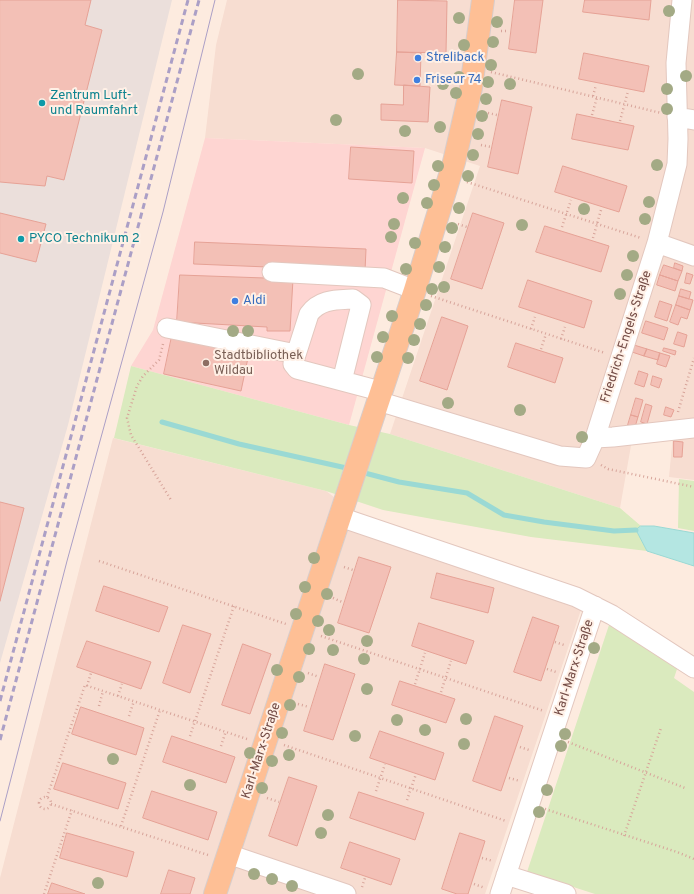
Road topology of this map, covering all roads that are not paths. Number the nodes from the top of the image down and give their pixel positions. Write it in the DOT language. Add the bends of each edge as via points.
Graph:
graph roads {
  1 [pos="483,0"];
  2 [pos="682,0"];
  3 [pos="686,118"];
  4 [pos="657,243"];
  5 [pos="694,256"];
  6 [pos="272,272"];
  7 [pos="415,290"];
  8 [pos="167,328"];
  9 [pos="296,354"];
  10 [pos="342,381"];
  11 [pos="376,405"];
  12 [pos="694,428"];
  13 [pos="595,438"];
  14 [pos="342,510"];
  15 [pos="595,606"];
  16 [pos="694,668"];
  17 [pos="227,857"];
  18 [pos="502,869"];
  19 [pos="354,891"];
  20 [pos="494,892"];
  21 [pos="215,894"];
  22 [pos="566,894"];
  1 -- 7 [label="main road" via="462,132"];
  2 -- 3 [label="street, Friedrich-Engels-Straße" via="676,63"];
  3 -- 4 [label="street, Friedrich-Engels-Straße"];
  4 -- 5 [label="street"];
  4 -- 13 [label="street, Friedrich-Engels-Straße"];
  6 -- 7 [label="street" via="384,278"];
  7 -- 11 [label="main road"];
  8 -- 9 [label="street"];
  9 -- 10 [label="street" via="293,364 297,369"];
  9 -- 10 [label="street" via="309,314 314,307 330,301 353,299 361,305"];
  10 -- 11 [label="street"];
  11 -- 13 [label="street, Friedrich-Engels-Straße" via="560,456 586,458"];
  11 -- 14 [label="main road"];
  12 -- 13 [label="street"];
  14 -- 15 [label="street, Karl-Marx-Straße"];
  14 -- 17 [label="main road, Karl-Marx-Straße"];
  15 -- 16 [label="street"];
  15 -- 18 [label="street, Karl-Marx-Straße" via="522,826"];
  17 -- 19 [label="street"];
  17 -- 21 [label="main road, Karl-Marx-Straße"];
  18 -- 20 [label="street, Karl-Marx-Straße"];
  18 -- 22 [label="street"];
}
